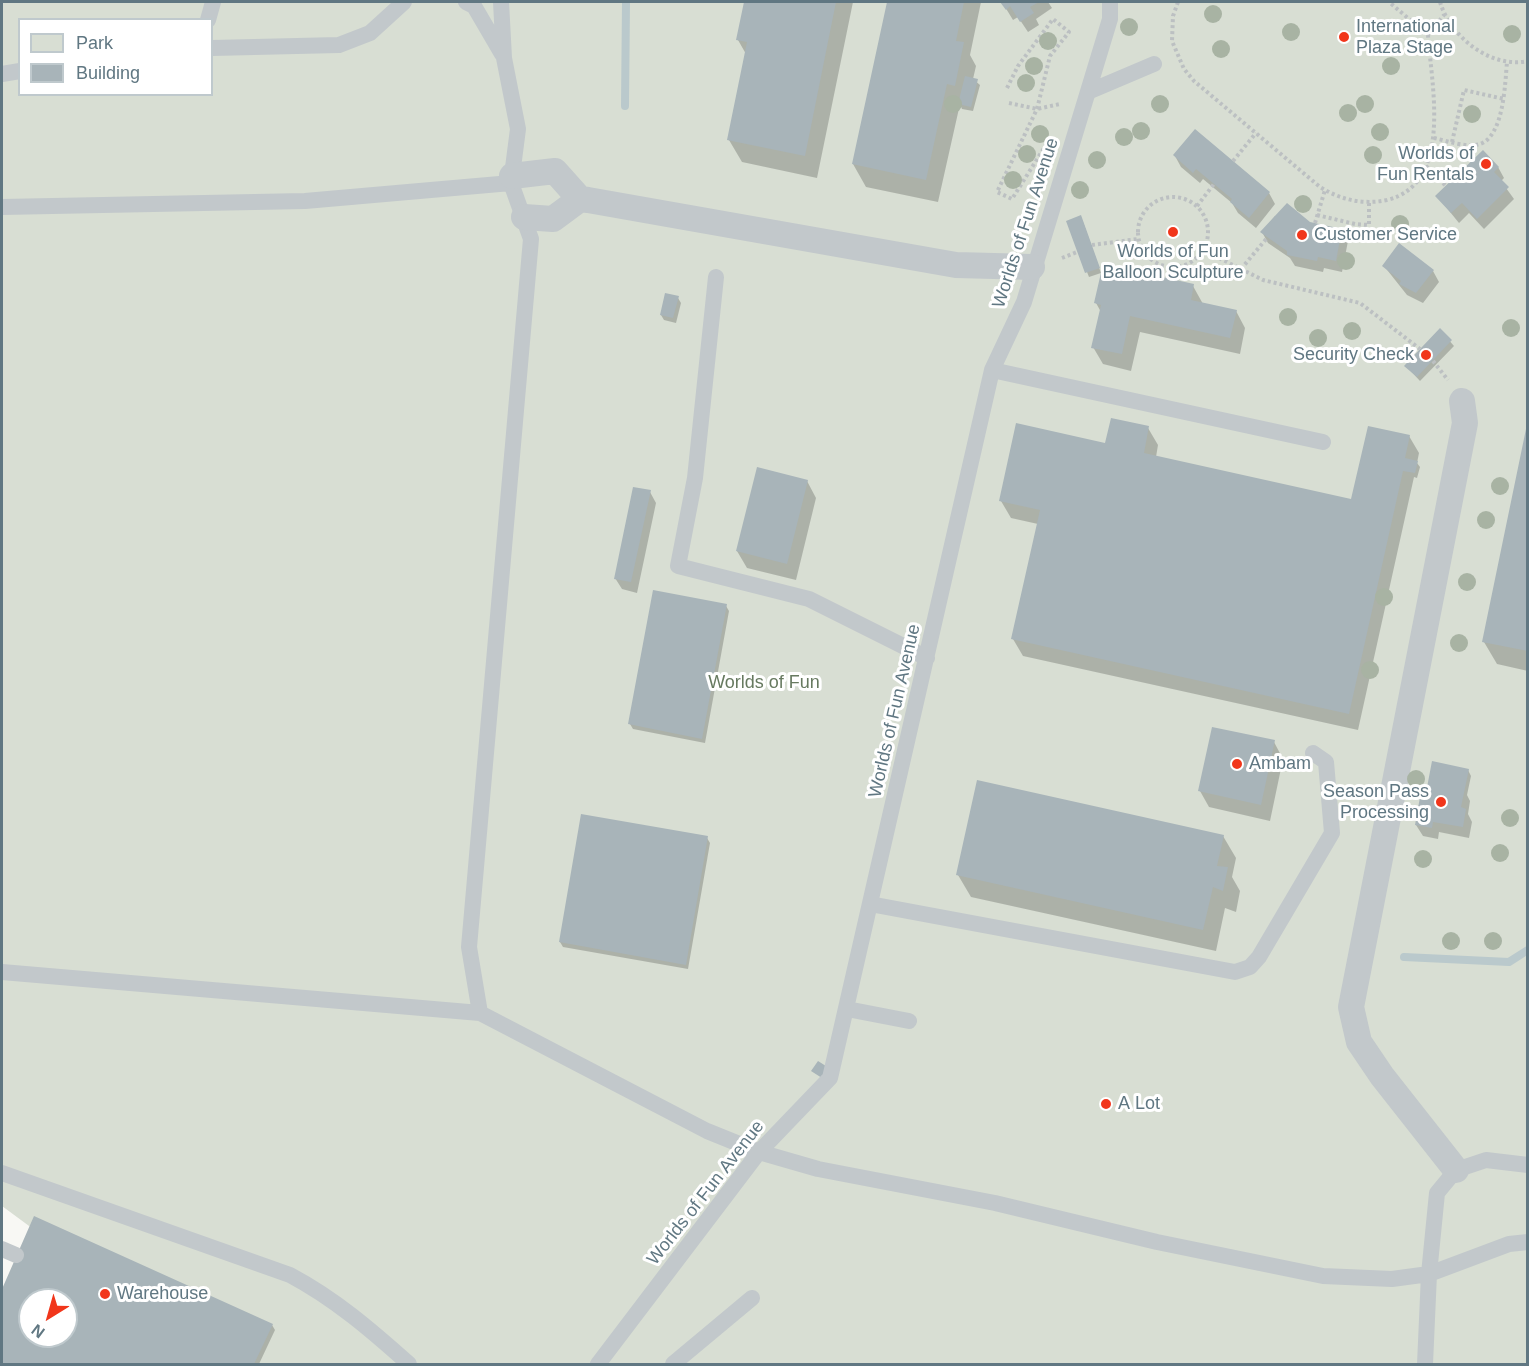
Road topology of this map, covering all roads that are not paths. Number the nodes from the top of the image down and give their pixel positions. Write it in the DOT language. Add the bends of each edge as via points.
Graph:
graph roads {
  1 [pos="213,2"];
  2 [pos="404,2"];
  3 [pos="466,2"];
  4 [pos="501,2"];
  5 [pos="1110,2"];
  6 [pos="209,18"];
  7 [pos="213,48"];
  8 [pos="504,58"];
  9 [pos="1154,64"];
  10 [pos="18,71"];
  11 [pos="2,74"];
  12 [pos="1088,92"];
  13 [pos="511,179"];
  14 [pos="580,199"];
  15 [pos="2,207"];
  16 [pos="524,217"];
  17 [pos="1032,267"];
  18 [pos="716,277"];
  19 [pos="992,370"];
  20 [pos="1462,401"];
  21 [pos="1323,442"];
  22 [pos="927,657"];
  23 [pos="1313,753"];
  24 [pos="870,904"];
  25 [pos="2,972"];
  26 [pos="847,1009"];
  27 [pos="480,1013"];
  28 [pos="909,1021"];
  29 [pos="759,1152"];
  30 [pos="1527,1165"];
  31 [pos="1456,1170"];
  32 [pos="2,1173"];
  33 [pos="1527,1242"];
  34 [pos="1429,1274"];
  35 [pos="752,1298"];
  36 [pos="410,1365"];
  37 [pos="598,1365"];
  38 [pos="673,1365"];
  39 [pos="1425,1365"];
  1 -- 6 [label="lane"];
  2 -- 7 [label="lane" via="370,33 339,45"];
  3 -- 8 [label="lane" via="474,6"];
  4 -- 8 [label="lane"];
  5 -- 12 [label="lane, Worlds of Fun Avenue" via="1110,19"];
  8 -- 13 [label="lane" via="518,129"];
  9 -- 12 [label="lane"];
  10 -- 11 [label="lane"];
  12 -- 17 [label="lane, Worlds of Fun Avenue"];
  13 -- 14 [label="street" via="555,171"];
  13 -- 15 [label="lane" via="305,201"];
  13 -- 16 [label="lane"];
  14 -- 16 [label="street" via="553,219"];
  14 -- 17 [label="street" via="956,265"];
  16 -- 27 [label="lane" via="531,239 469,946"];
  17 -- 19 [label="lane, Worlds of Fun Avenue" via="1024,302"];
  18 -- 22 [label="lane" via="696,478 678,566 809,599"];
  19 -- 21 [label="lane"];
  19 -- 22 [label="lane, Worlds of Fun Avenue"];
  20 -- 31 [label="street" via="1465,423 1351,1007 1359,1042"];
  22 -- 24 [label="lane, Worlds of Fun Avenue"];
  23 -- 24 [label="lane" via="1326,762 1332,833 1259,957 1250,967 1236,972"];
  24 -- 26 [label="lane, Worlds of Fun Avenue"];
  25 -- 27 [label="lane"];
  26 -- 28 [label="lane"];
  26 -- 29 [label="lane, Worlds of Fun Avenue" via="830,1078"];
  27 -- 29 [label="lane" via="706,1131"];
  29 -- 34 [label="lane" via="1323,1276 1392,1278"];
  29 -- 37 [label="lane, Worlds of Fun Avenue"];
  30 -- 31 [label="lane" via="1486,1160"];
  31 -- 34 [label="lane" via="1437,1193"];
  32 -- 36 [label="lane" via="290,1275 354,1315"];
  33 -- 34 [label="lane" via="1509,1244"];
  34 -- 39 [label="lane"];
  35 -- 38 [label="lane"];
}
